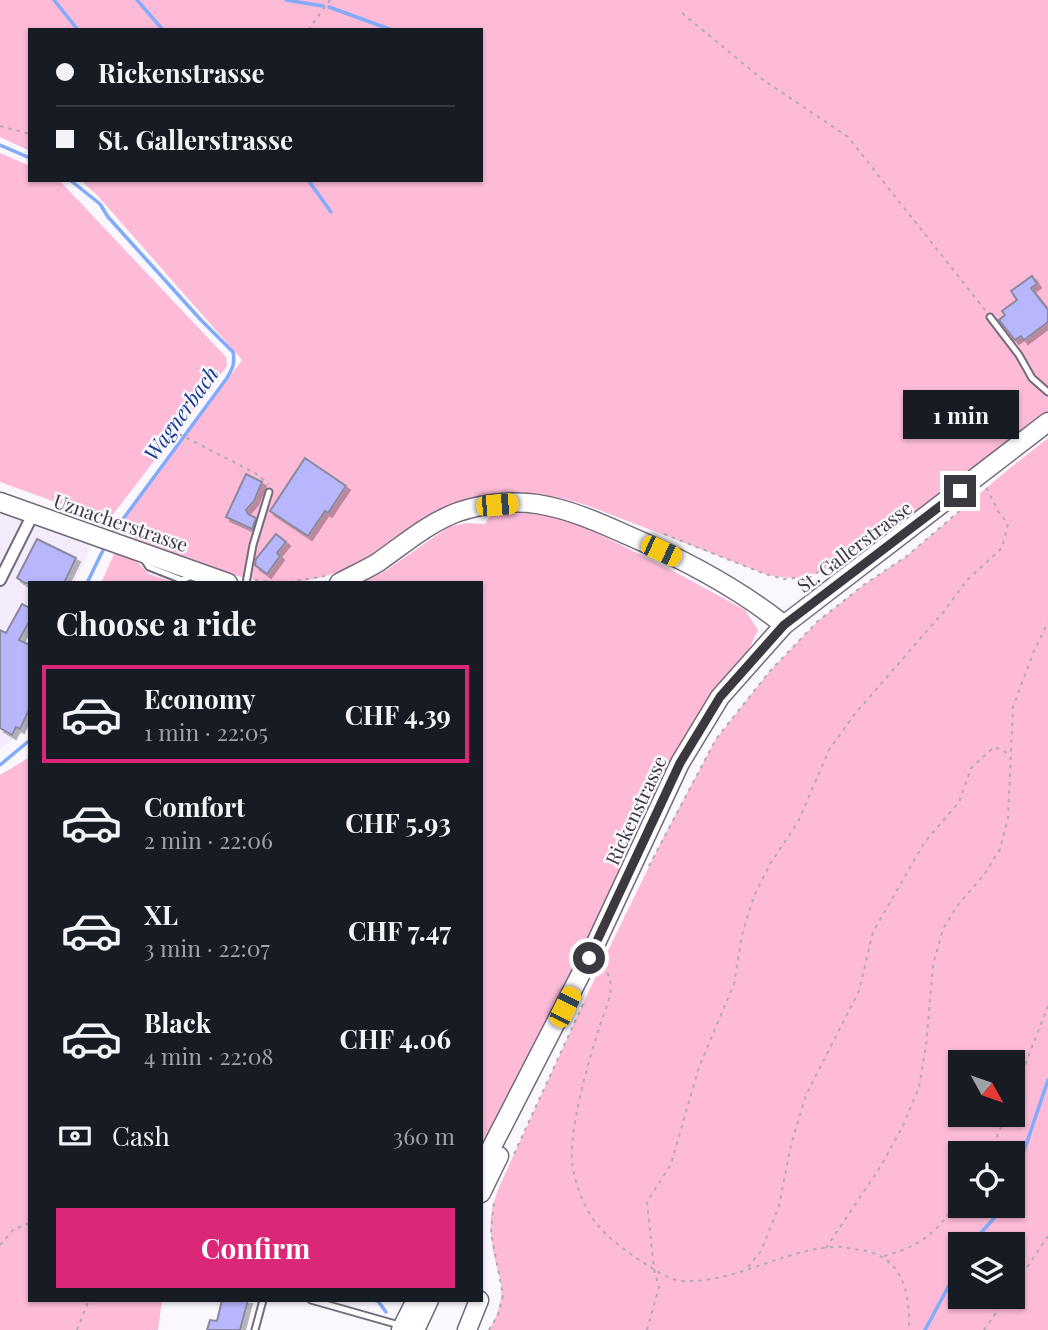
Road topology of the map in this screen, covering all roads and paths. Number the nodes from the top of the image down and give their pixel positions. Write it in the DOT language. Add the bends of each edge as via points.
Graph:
graph roads {
  1 [pos="330,0"];
  2 [pos="682,13"];
  3 [pos="309,28"];
  4 [pos="0,126"];
  5 [pos="28,133"];
  6 [pos="990,317"];
  7 [pos="1048,392"];
  8 [pos="1048,422"];
  9 [pos="179,433"];
  10 [pos="269,492"];
  11 [pos="0,502"];
  12 [pos="33,514"];
  13 [pos="656,532"];
  14 [pos="857,550"];
  15 [pos="332,579"];
  16 [pos="0,580"];
  17 [pos="223,581"];
  18 [pos="247,581"];
  19 [pos="308,581"];
  20 [pos="1048,622"];
  21 [pos="784,625"];
  22 [pos="1010,757"];
  23 [pos="648,868"];
  24 [pos="589,958"];
  25 [pos="584,1001"];
  26 [pos="1048,1006"];
  27 [pos="553,1031"];
  28 [pos="1026,1063"];
  29 [pos="511,1160"];
  30 [pos="483,1163"];
  31 [pos="488,1197"];
  32 [pos="948,1215"];
  33 [pos="28,1224"];
  34 [pos="1048,1236"];
  35 [pos="0,1245"];
  36 [pos="826,1248"];
  37 [pos="883,1256"];
  38 [pos="748,1268"];
  39 [pos="654,1269"];
  40 [pos="1025,1270"];
  41 [pos="88,1302"];
  42 [pos="262,1302"];
  43 [pos="318,1302"];
  44 [pos="415,1302"];
  45 [pos="427,1302"];
  46 [pos="479,1302"];
  47 [pos="999,1309"];
  48 [pos="407,1329"];
  49 [pos="77,1330"];
  50 [pos="255,1330"];
  51 [pos="467,1330"];
  52 [pos="489,1330"];
  53 [pos="647,1330"];
  54 [pos="909,1330"];
  55 [pos="984,1330"];
  1 -- 3 [label="path"];
  2 -- 6 [label="path" via="762,79 848,137"];
  4 -- 5 [label="path"];
  6 -- 7 [label="lane" via="1032,378"];
  8 -- 21 [label="main road, St. Gallerstrasse"];
  9 -- 10 [label="path" via="255,473 270,484"];
  10 -- 18 [label="lane"];
  11 -- 12 [label="main road, Uznacherstrasse"];
  12 -- 16 [label="street"];
  12 -- 17 [label="main road, Uznacherstrasse"];
  13 -- 14 [label="path" via="784,579 811,576"];
  15 -- 19 [label="path"];
  15 -- 21 [label="main road" via="374,565 456,513 482,506 534,504 591,519 685,562"];
  20 -- 22 [label="path" via="1013,707"];
  21 -- 24 [label="main road, Rickenstrasse" via="703,722"];
  22 -- 36 [label="path" via="1008,818 1000,849 943,929 933,965 919,1087 879,1169"];
  22 -- 38 [label="path" via="994,747 971,768 959,802 924,843 873,932 859,991 806,1095 775,1216 761,1251"];
  23 -- 39 [label="path" via="716,739 770,671 818,621 907,556 987,487 1008,524 1002,548 967,580 829,750 798,822 754,896 734,984 699,1067 671,1164 647,1202"];
  24 -- 27 [label="main road, Rickenstrasse"];
  24 -- 39 [label="path" via="609,973 612,984 576,1121 572,1159 576,1182 598,1226"];
  25 -- 29 [label="path"];
  26 -- 28 [label="path"];
  27 -- 30 [label="main road, Rickenstrasse"];
  27 -- 31 [label="main road, Rickenstrasse"];
  31 -- 52 [label="path" via="503,1295"];
  32 -- 37 [label="path" via="915,1247"];
  33 -- 35 [label="path" via="14,1229"];
  34 -- 40 [label="path"];
  36 -- 37 [label="path"];
  36 -- 38 [label="path"];
  37 -- 54 [label="path" via="894,1265 906,1291"];
  38 -- 39 [label="path" via="686,1282"];
  39 -- 53 [label="path" via="659,1287"];
  41 -- 49 [label="path"];
  42 -- 50 [label="lane"];
  43 -- 48 [label="lane"];
  44 -- 48 [label="main road"];
  45 -- 48 [label="main road"];
  46 -- 51 [label="main road"];
  47 -- 55 [label="path"];
}
